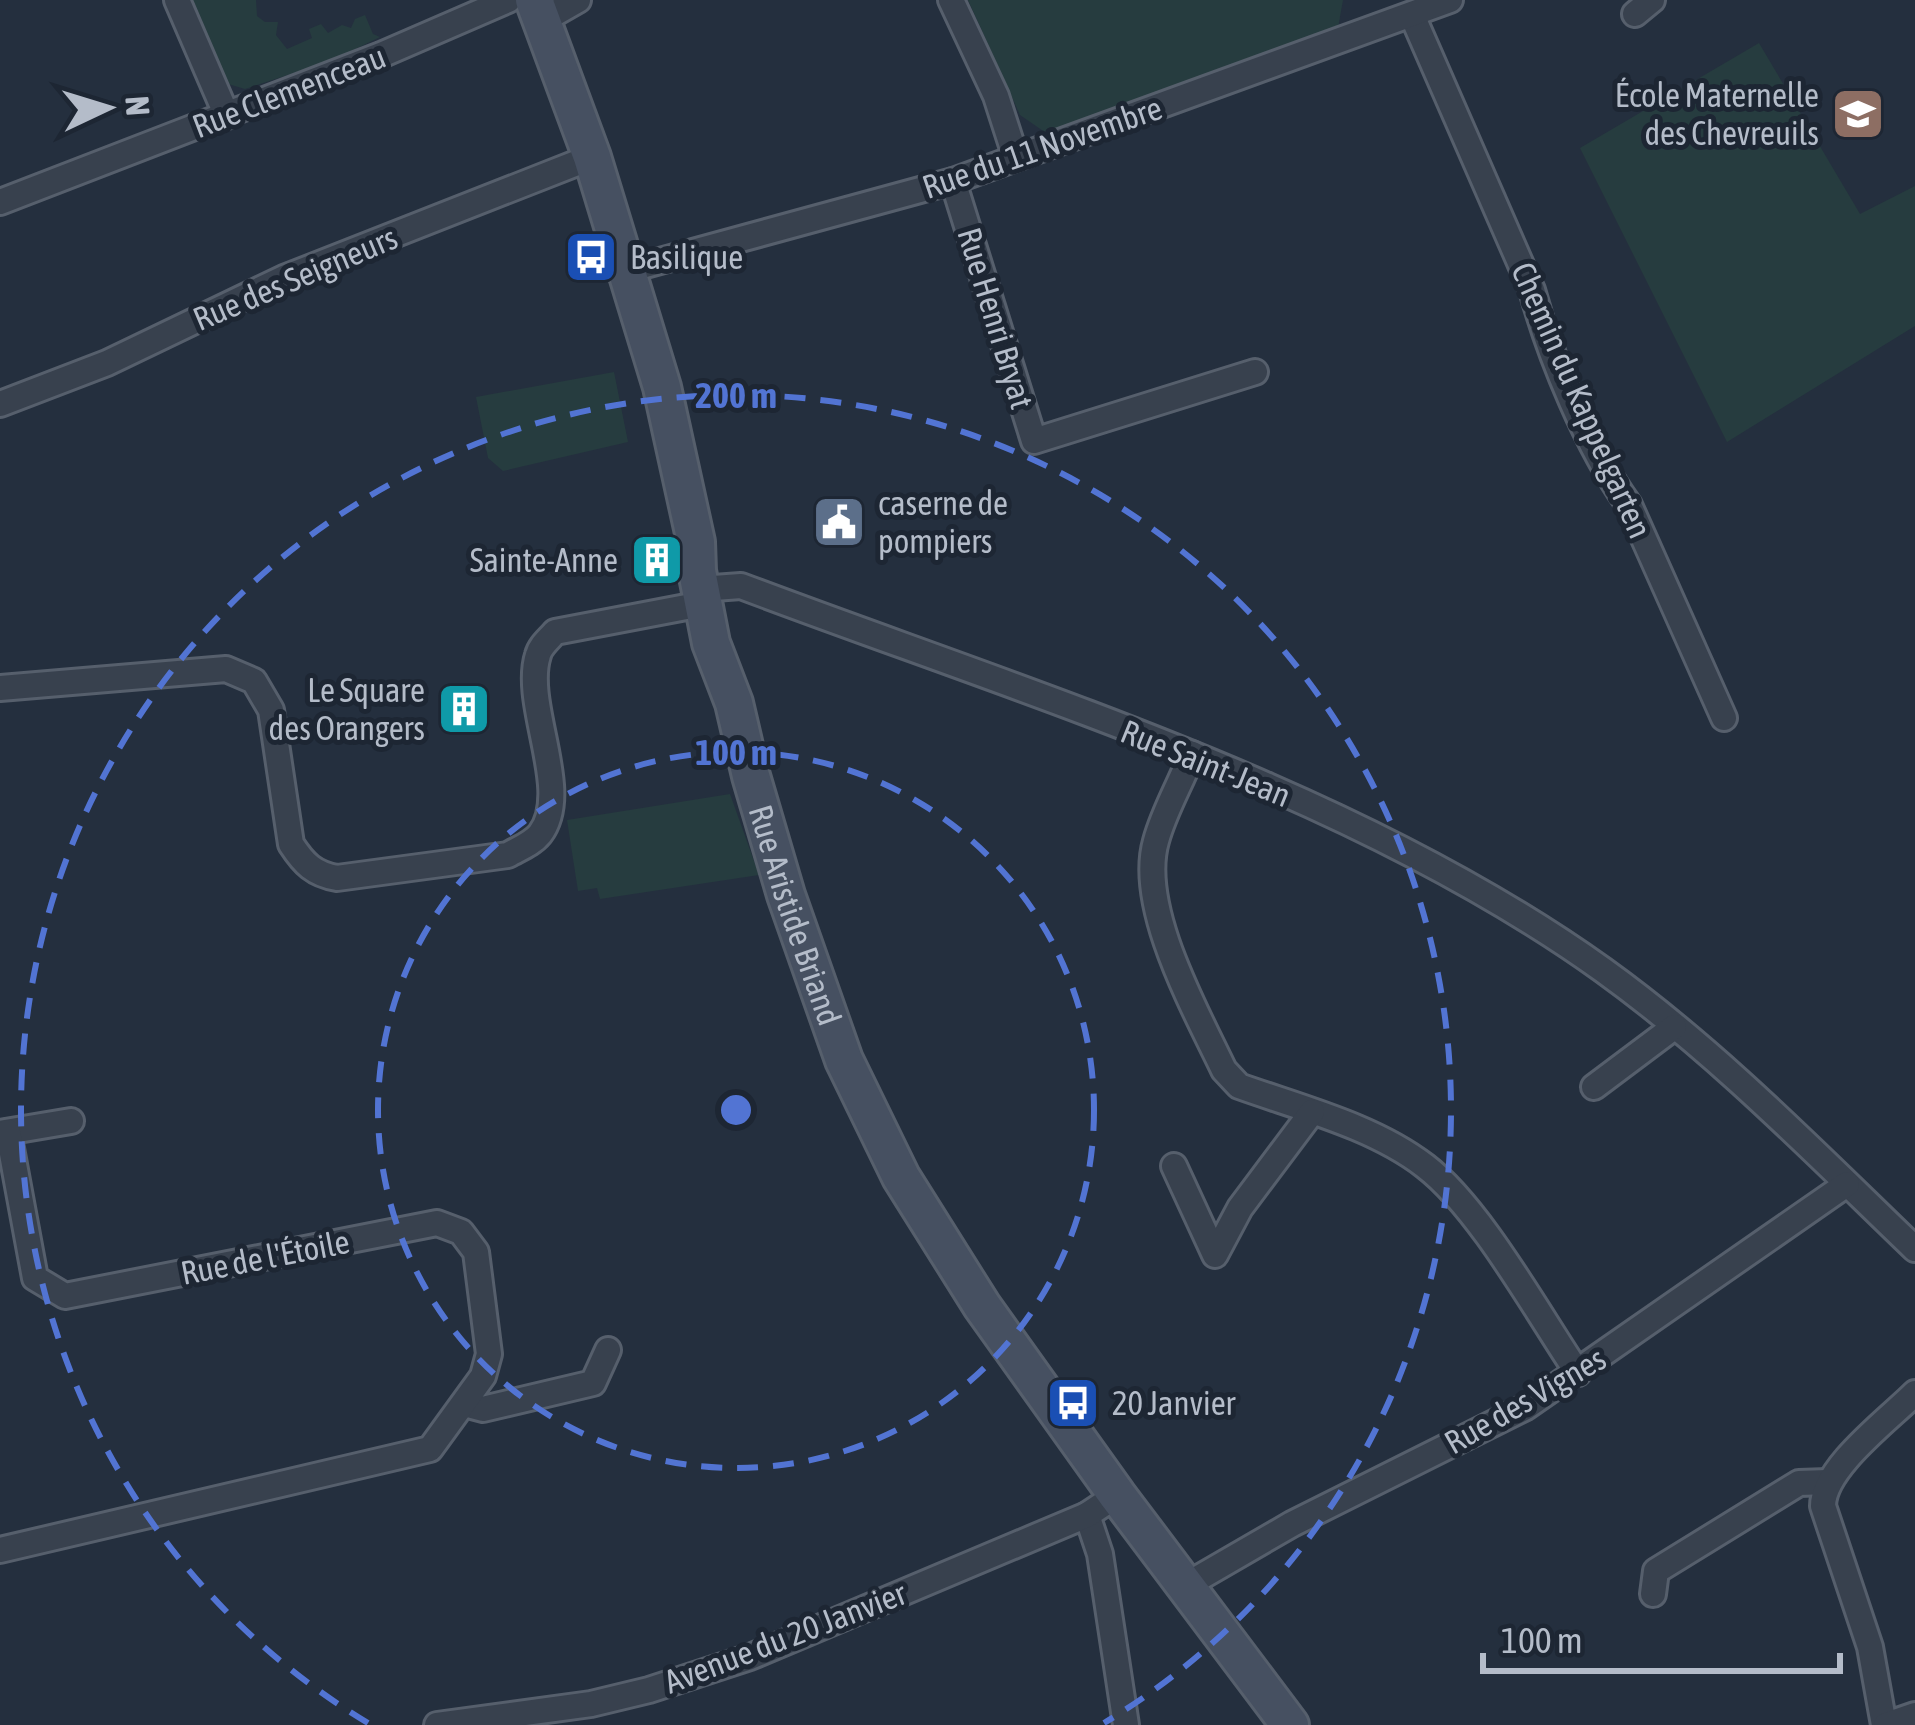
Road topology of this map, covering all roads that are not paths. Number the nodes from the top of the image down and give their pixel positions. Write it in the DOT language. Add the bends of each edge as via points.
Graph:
graph roads {
  1 [pos="177,0"];
  2 [pos="508,0"];
  3 [pos="578,0"];
  4 [pos="951,0"];
  5 [pos="1450,0"];
  6 [pos="538,10"];
  7 [pos="1412,15"];
  8 [pos="227,116"];
  9 [pos="1015,155"];
  10 [pos="592,158"];
  11 [pos="953,181"];
  12 [pos="0,202"];
  13 [pos="627,270"];
  14 [pos="1255,372"];
  15 [pos="0,404"];
  16 [pos="701,597"];
  17 [pos="0,688"];
  18 [pos="1724,718"];
  19 [pos="1192,754"];
  20 [pos="1674,1027"];
  21 [pos="1594,1087"];
  22 [pos="1312,1112"];
  23 [pos="70,1121"];
  24 [pos="4,1133"];
  25 [pos="1174,1166"];
  26 [pos="1847,1184"];
  27 [pos="1191,1203"];
  28 [pos="1240,1208"];
  29 [pos="1915,1249"];
  30 [pos="608,1350"];
  31 [pos="1579,1373"];
  32 [pos="1915,1393"];
  33 [pos="464,1404"];
  34 [pos="1828,1481"];
  35 [pos="1102,1505"];
  36 [pos="0,1550"];
  37 [pos="1185,1586"];
  38 [pos="1653,1594"];
  39 [pos="1915,1715"];
  40 [pos="437,1725"];
  41 [pos="1126,1725"];
  42 [pos="1290,1725"];
  43 [pos="1885,1725"];
  1 -- 8 [label="street"];
  2 -- 8 [label="street, Rue Clemenceau"];
  3 -- 6 [label="street"];
  4 -- 9 [label="street"];
  5 -- 7 [label="street, Rue du 11 Novembre"];
  6 -- 10 [label="main road, Rue Aristide Briand"];
  7 -- 9 [label="street, Rue du 11 Novembre"];
  7 -- 18 [label="street, Chemin du Kappelgarten" via="1543,331"];
  8 -- 12 [label="street, Rue Clemenceau"];
  9 -- 11 [label="street, Rue du 11 Novembre"];
  10 -- 13 [label="main road, Rue Aristide Briand"];
  10 -- 15 [label="street, Rue des Seigneurs" via="284,278"];
  11 -- 13 [label="street, Rue du 11 Novembre"];
  11 -- 14 [label="street, Rue Henri Bryat" via="1034,441"];
  13 -- 16 [label="main road, Rue Aristide Briand" via="681,466"];
  16 -- 17 [label="street, Rue Saint-Jean" via="555,632 538,650 551,799 532,842 508,855 337,878 319,875 291,844 271,710 254,681 226,669"];
  16 -- 19 [label="street, Rue Saint-Jean" via="741,586"];
  16 -- 35 [label="main road, Rue Aristide Briand" via="786,895 844,1060 902,1177"];
  19 -- 20 [label="street, Rue Saint-Jean" via="1480,893 1603,970"];
  19 -- 22 [label="street" via="1152,860 1164,942 1224,1070 1239,1086"];
  20 -- 21 [label="street"];
  20 -- 26 [label="street, Rue Saint-Jean"];
  22 -- 28 [label="street"];
  22 -- 31 [label="street" via="1387,1142 1462,1200"];
  23 -- 24 [label="street"];
  24 -- 33 [label="street, Rue de l'Étoile" via="35,1278 65,1296 437,1222 461,1232 476,1252 489,1354"];
  25 -- 27 [label="street"];
  26 -- 29 [label="street, Rue Saint-Jean"];
  26 -- 31 [label="street, Rue des Vignes"];
  27 -- 28 [label="street"];
  27 -- 28 [label="street" via="1215,1255"];
  30 -- 33 [label="street" via="593,1383 483,1409"];
  31 -- 37 [label="street, Rue des Vignes"];
  32 -- 34 [label="street"];
  33 -- 36 [label="street, Rue de l'Étoile" via="430,1449"];
  34 -- 38 [label="street" via="1799,1484 1656,1571"];
  34 -- 43 [label="street" via="1823,1506 1870,1647"];
  35 -- 37 [label="main road, Rue Aristide Briand"];
  35 -- 40 [label="street, Avenue du 20 Janvier" via="750,1657 591,1704"];
  35 -- 41 [label="street" via="1100,1554"];
  37 -- 42 [label="main road, Rue Aristide Briand"];
  39 -- 43 [label="street"];
}
